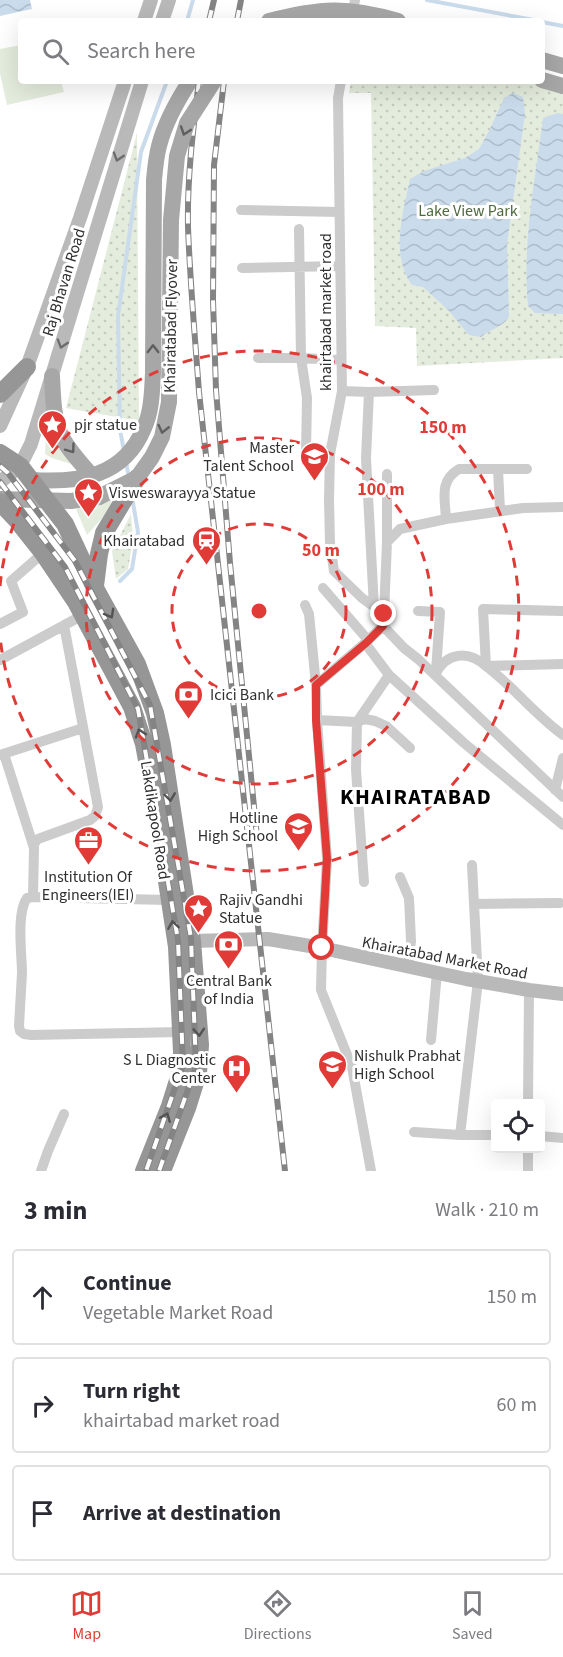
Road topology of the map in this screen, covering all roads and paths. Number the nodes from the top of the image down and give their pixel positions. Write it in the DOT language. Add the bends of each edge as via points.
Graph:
graph roads {
  1 [pos="151,0"];
  2 [pos="169,0"];
  3 [pos="356,0"];
  4 [pos="145,18"];
  5 [pos="163,18"];
  6 [pos="280,18"];
  7 [pos="352,18"];
  8 [pos="389,18"];
  9 [pos="545,61"];
  10 [pos="563,66"];
  11 [pos="545,81"];
  12 [pos="124,84"];
  13 [pos="140,84"];
  14 [pos="188,84"];
  15 [pos="212,84"];
  16 [pos="340,84"];
  17 [pos="563,86"];
  18 [pos="241,210"];
  19 [pos="339,212"];
  20 [pos="299,229"];
  21 [pos="340,266"];
  22 [pos="299,267"];
  23 [pos="242,268"];
  24 [pos="258,358"];
  25 [pos="301,358"];
  26 [pos="341,360"];
  27 [pos="27,367"];
  28 [pos="52,376"];
  29 [pos="434,390"];
  30 [pos="342,391"];
  31 [pos="369,392"];
  32 [pos="0,394"];
  33 [pos="0,426"];
  34 [pos="0,453"];
  35 [pos="330,454"];
  36 [pos="527,469"];
  37 [pos="498,470"];
  38 [pos="26,473"];
  39 [pos="97,474"];
  40 [pos="387,474"];
  41 [pos="137,478"];
  42 [pos="0,482"];
  43 [pos="0,500"];
  44 [pos="47,500"];
  45 [pos="563,507"];
  46 [pos="500,510"];
  47 [pos="0,514"];
  48 [pos="446,519"];
  49 [pos="387,542"];
  50 [pos="39,548"];
  51 [pos="95,588"];
  52 [pos="323,588"];
  53 [pos="305,604"];
  54 [pos="374,607"];
  55 [pos="418,611"];
  56 [pos="563,611"];
  57 [pos="83,615"];
  58 [pos="384,620"];
  59 [pos="0,624"];
  60 [pos="64,625"];
  61 [pos="367,642"];
  62 [pos="0,660"];
  63 [pos="563,664"];
  64 [pos="486,666"];
  65 [pos="435,673"];
  66 [pos="389,675"];
  67 [pos="316,685"];
  68 [pos="316,720"];
  69 [pos="357,722"];
  70 [pos="83,728"];
  71 [pos="563,735"];
  72 [pos="410,748"];
  73 [pos="2,755"];
  74 [pos="563,758"];
  75 [pos="559,793"];
  76 [pos="563,825"];
  77 [pos="34,848"];
  78 [pos="472,865"];
  79 [pos="399,877"];
  80 [pos="364,882"];
  81 [pos="33,897"];
  82 [pos="169,900"];
  83 [pos="560,903"];
  84 [pos="474,904"];
  85 [pos="192,941"];
  86 [pos="322,948"];
  87 [pos="408,966"];
  88 [pos="437,972"];
  89 [pos="478,981"];
  90 [pos="529,990"];
  91 [pos="563,994"];
  92 [pos="182,1032"];
  93 [pos="431,1040"];
  94 [pos="528,1099"];
  95 [pos="64,1114"];
  96 [pos="414,1132"];
  97 [pos="460,1135"];
  98 [pos="491,1135"];
  99 [pos="545,1136"];
  100 [pos="563,1138"];
  101 [pos="528,1153"];
  102 [pos="159,1157"];
  103 [pos="41,1171"];
  104 [pos="371,1171"];
  105 [pos="528,1171"];
  1 -- 4 [label="main road"];
  2 -- 5 [label="main road"];
  3 -- 7 [label="street"];
  6 -- 8 [label="main road, bridge" via="336,9"];
  9 -- 10 [label="main road"];
  11 -- 17 [label="main road"];
  12 -- 27 [label="main road, Raj Bhavan Road"];
  13 -- 28 [label="main road, Raj Bhavan Road, one-way"];
  39 -- 14 [label="main road, Khairatabad Flyover, one-way" via="114,465 135,445 145,427 152,398 154,180 166,124"];
  15 -- 41 [label="main road, Khairatabad Flyover, one-way, bridge" via="187,123 177,156 171,220 169,402 162,436 153,457"];
  16 -- 19 [label="street, khairtabad market road"];
  18 -- 19 [label="street"];
  19 -- 21 [label="street, khairtabad market road"];
  20 -- 22 [label="street"];
  21 -- 22 [label="street"];
  21 -- 26 [label="street, khairtabad market road"];
  22 -- 23 [label="street"];
  22 -- 25 [label="street"];
  24 -- 25 [label="street"];
  25 -- 26 [label="street"];
  25 -- 35 [label="street" via="307,398 306,452"];
  26 -- 30 [label="street, khairtabad market road"];
  27 -- 32 [label="highway"];
  27 -- 33 [label="main road, Raj Bhavan Road"];
  28 -- 38 [label="main road, Raj Bhavan Road"];
  28 -- 39 [label="main road, one-way" via="54,411 61,434 70,449"];
  29 -- 31 [label="street"];
  30 -- 31 [label="street"];
  30 -- 35 [label="street, khairtabad market road"];
  31 -- 54 [label="street" via="366,458"];
  34 -- 38 [label="highway"];
  35 -- 54 [label="street, khairtabad market road" via="330,543 334,571"];
  36 -- 37 [label="street"];
  37 -- 46 [label="street"];
  37 -- 48 [label="street" via="459,470 451,474 445,488"];
  38 -- 39 [label="main road, Khairatabad Flyover" via="52,481"];
  38 -- 42 [label="main road, Raj Bhavan Road"];
  38 -- 44 [label="highway, Lakdikapool Road"];
  40 -- 49 [label="street"];
  41 -- 44 [label="main road, Khairatabad Flyover, bridge" via="99,497"];
  41 -- 51 [label="highway" via="105,533"];
  43 -- 44 [label="main road, Khairatabad Flyover"];
  43 -- 50 [label="highway, Lakdikapool Road"];
  44 -- 51 [label="highway, Lakdikapool Road" via="65,524"];
  45 -- 46 [label="street"];
  46 -- 48 [label="street"];
  47 -- 50 [label="main road"];
  48 -- 49 [label="street" via="400,529"];
  49 -- 58 [label="street"];
  50 -- 57 [label="highway, Lakdikapool Road"];
  50 -- 59 [label="street" via="11,581 23,612"];
  51 -- 85 [label="highway, Lakdikapool Road, one-way" via="137,664 155,713"];
  52 -- 61 [label="street"];
  53 -- 67 [label="street"];
  54 -- 58 [label="street, khairtabad market road"];
  55 -- 65 [label="street" via="440,612"];
  56 -- 64 [label="street" via="483,609"];
  57 -- 60 [label="street"];
  82 -- 57 [label="highway, Lakdikapool Road, one-way" via="144,744 132,707"];
  58 -- 61 [label="street"];
  58 -- 65 [label="street, khairtabad market road" via="404,648"];
  60 -- 62 [label="street"];
  60 -- 70 [label="street"];
  61 -- 66 [label="street"];
  61 -- 67 [label="street"];
  63 -- 64 [label="street"];
  64 -- 65 [label="street" via="476,658 457,656 443,662"];
  64 -- 71 [label="street"];
  65 -- 75 [label="street, khairtabad market road"];
  66 -- 69 [label="street"];
  66 -- 76 [label="street"];
  67 -- 68 [label="street"];
  68 -- 69 [label="street"];
  68 -- 86 [label="street" via="327,859"];
  69 -- 72 [label="street" via="366,719 386,726"];
  69 -- 80 [label="street" via="356,770"];
  70 -- 73 [label="street"];
  70 -- 77 [label="street" via="98,807 95,816 42,836"];
  73 -- 77 [label="street"];
  74 -- 75 [label="street"];
  77 -- 81 [label="street"];
  78 -- 84 [label="street"];
  79 -- 87 [label="street" via="409,898"];
  81 -- 82 [label="street"];
  81 -- 92 [label="street" via="27,898 22,909 20,1031 31,1035"];
  92 -- 82 [label="highway, Lakdikapool Road, one-way" via="177,947"];
  83 -- 84 [label="street"];
  84 -- 89 [label="street"];
  85 -- 86 [label="main road, Khairatabad Market Road" via="268,939"];
  85 -- 102 [label="highway, Lakdikapool Road, one-way" via="200,1045 198,1073 187,1108"];
  86 -- 87 [label="main road, Khairatabad Market Road"];
  86 -- 104 [label="street" via="321,990 352,1067"];
  87 -- 88 [label="main road, Khairatabad Market Road"];
  88 -- 89 [label="main road, Khairatabad Market Road"];
  88 -- 93 [label="street"];
  89 -- 90 [label="main road, Khairatabad Market Road"];
  89 -- 97 [label="street"];
  90 -- 91 [label="main road, Khairatabad Market Road"];
  90 -- 94 [label="street"];
  102 -- 92 [label="highway, Lakdikapool Road, one-way" via="181,1071"];
  95 -- 103 [label="street"];
  96 -- 97 [label="street"];
  97 -- 98 [label="street"];
  99 -- 100 [label="street"];
  101 -- 105 [label="street"];
}
